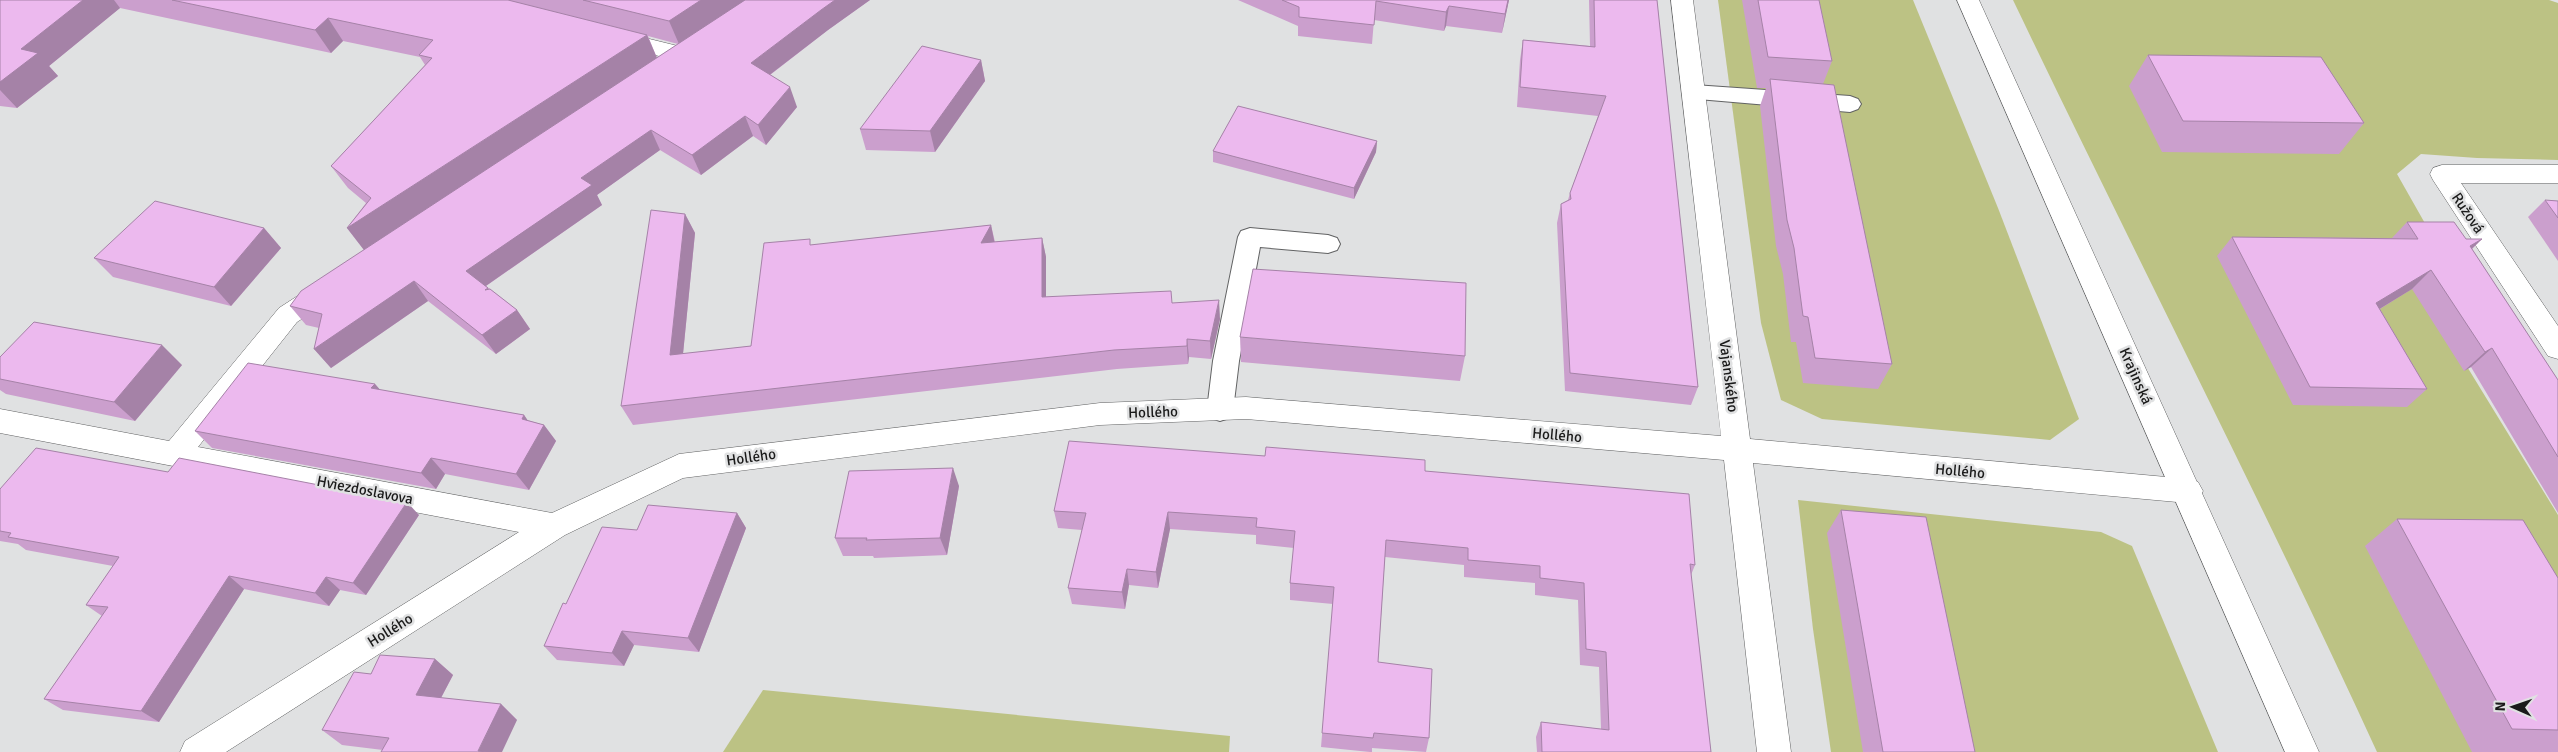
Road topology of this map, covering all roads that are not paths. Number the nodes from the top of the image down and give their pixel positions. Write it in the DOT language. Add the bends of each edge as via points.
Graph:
graph roads {
  1 [pos="1682,0"];
  2 [pos="1968,0"];
  3 [pos="597,33"];
  4 [pos="658,70"];
  5 [pos="1694,93"];
  6 [pos="1850,104"];
  7 [pos="2558,174"];
  8 [pos="1328,244"];
  9 [pos="346,277"];
  10 [pos="2558,348"];
  11 [pos="1220,410"];
  12 [pos="0,421"];
  13 [pos="1738,449"];
  14 [pos="175,454"];
  15 [pos="2188,491"];
  16 [pos="554,526"];
  17 [pos="196,752"];
  18 [pos="1774,752"];
  19 [pos="2302,752"];
  1 -- 5 [label="street, Vajanského"];
  2 -- 15 [label="street, Krajinská"];
  3 -- 4 [label="street" via="691,49"];
  5 -- 6 [label="lane"];
  5 -- 13 [label="street, Vajanského"];
  7 -- 10 [label="street, Ružová" via="2442,174"];
  8 -- 11 [label="lane" via="1250,237"];
  9 -- 14 [label="street" via="288,315"];
  11 -- 13 [label="street, Hollého" via="1246,408"];
  11 -- 16 [label="street, Hollého" via="1100,414 679,466"];
  12 -- 14 [label="street, Hviezdoslavova"];
  13 -- 15 [label="street, Hollého"];
  13 -- 18 [label="street, Vajanského"];
  14 -- 16 [label="street, Hviezdoslavova"];
  15 -- 19 [label="street, Krajinská"];
  16 -- 17 [label="street, Hollého"];
}
